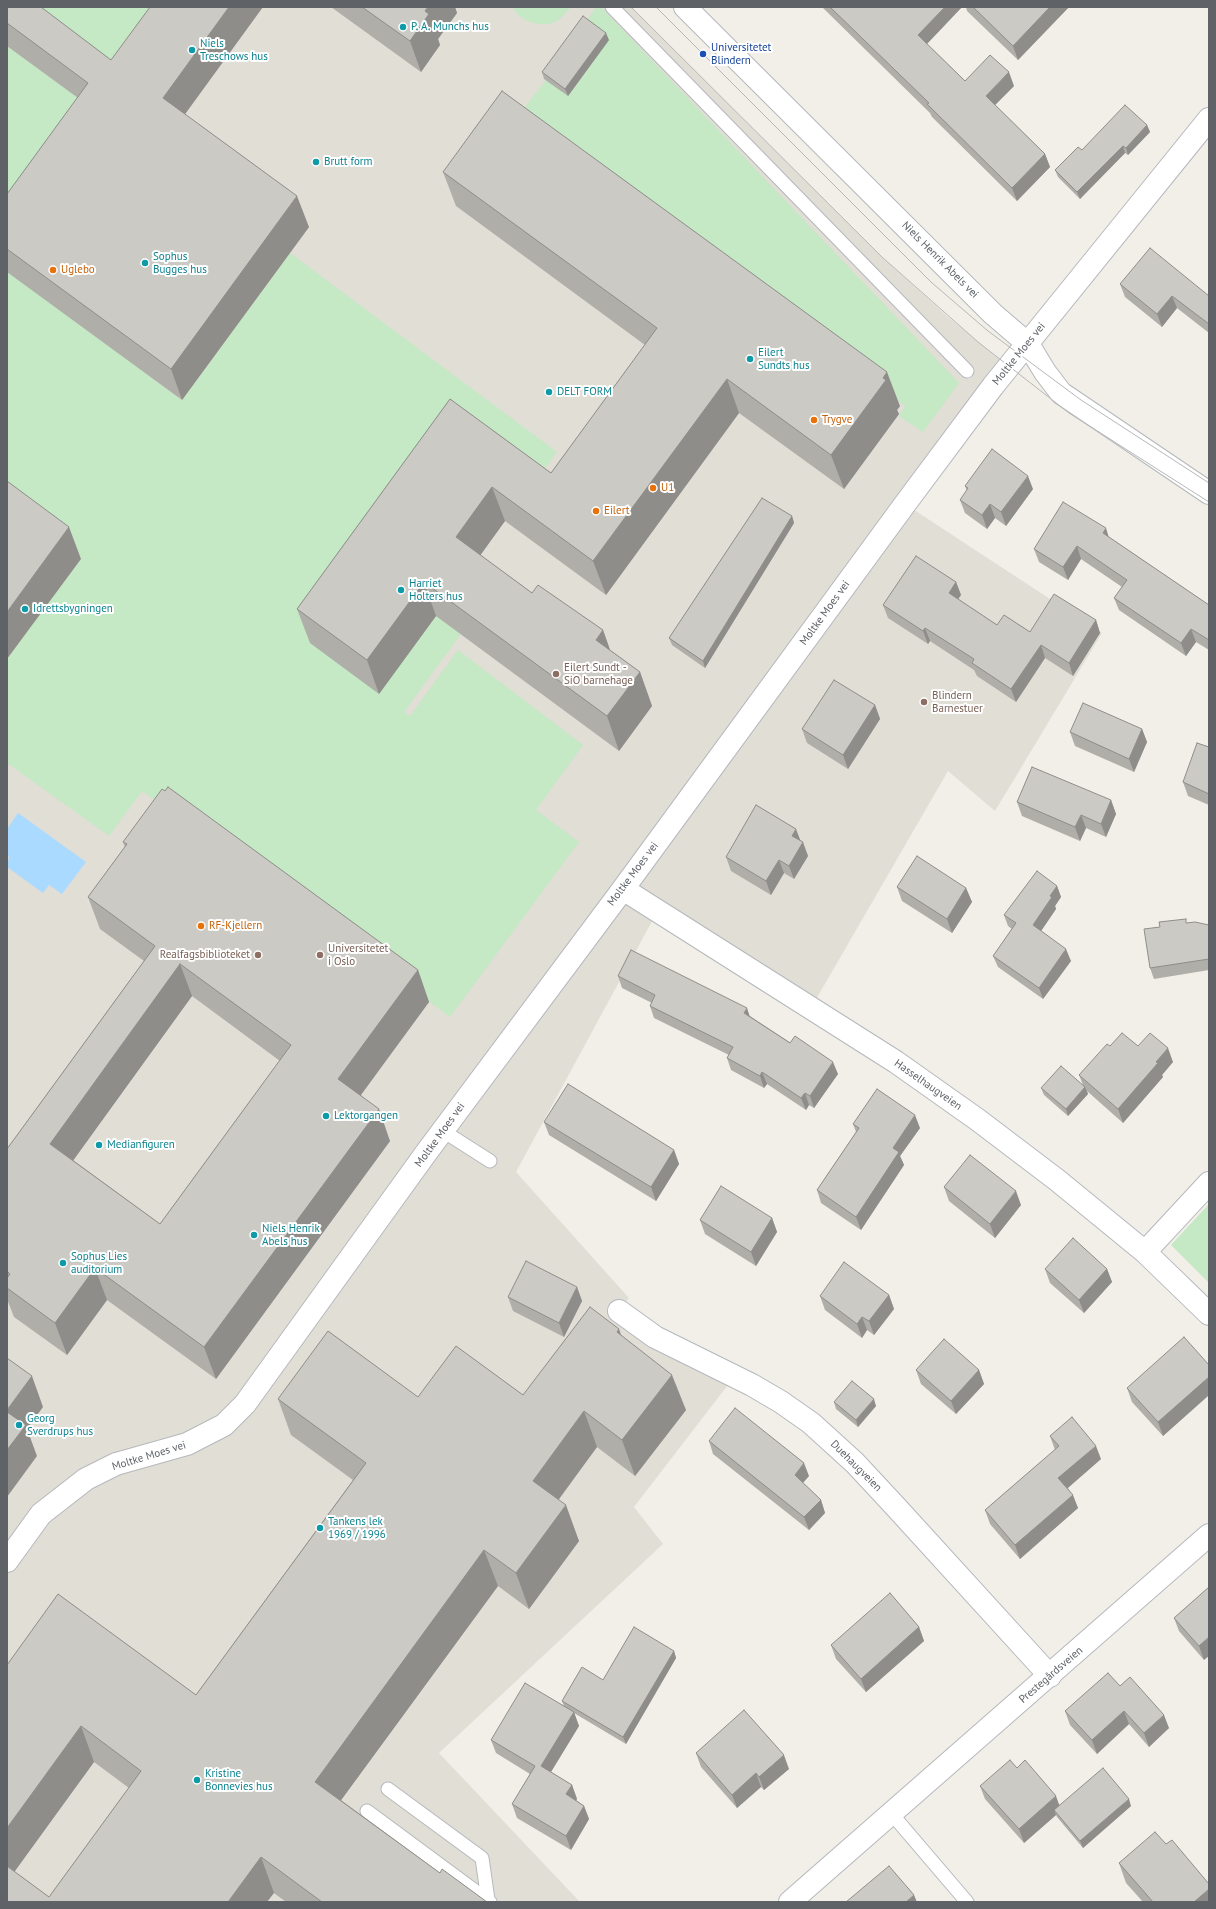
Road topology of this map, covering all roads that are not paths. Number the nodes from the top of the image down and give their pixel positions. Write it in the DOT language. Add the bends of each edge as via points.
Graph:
graph roads {
  1 [pos="612,7"];
  2 [pos="685,7"];
  3 [pos="1209,119"];
  4 [pos="1028,344"];
  5 [pos="967,371"];
  6 [pos="1209,493"];
  7 [pos="623,889"];
  8 [pos="443,1131"];
  9 [pos="490,1161"];
  10 [pos="1209,1183"];
  11 [pos="1145,1252"];
  12 [pos="619,1310"];
  13 [pos="1209,1314"];
  14 [pos="1209,1535"];
  15 [pos="7,1561"];
  16 [pos="1050,1676"];
  17 [pos="388,1789"];
  18 [pos="367,1811"];
  19 [pos="891,1813"];
  20 [pos="489,1901"];
  21 [pos="790,1902"];
  22 [pos="967,1902"];
  1 -- 5 [label="lane"];
  2 -- 4 [label="street, Niels Henrik Abels vei" via="993,314"];
  3 -- 4 [label="street, Moltke Moes vei"];
  4 -- 6 [label="street, Niels Henrik Abels vei" via="1061,393"];
  4 -- 7 [label="street, Moltke Moes vei" via="993,386 905,504"];
  7 -- 8 [label="street, Moltke Moes vei"];
  7 -- 11 [label="street, Hasselhaugveien" via="896,1062 1057,1180"];
  8 -- 9 [label="lane"];
  8 -- 15 [label="street, Moltke Moes vei" via="245,1404 224,1425 187,1444 116,1464 86,1479 41,1514"];
  10 -- 11 [label="street"];
  11 -- 13 [label="street, Hasselhaugveien"];
  12 -- 16 [label="street, Duehaugveien" via="655,1337 752,1385 811,1423 855,1463"];
  14 -- 16 [label="street, Prestegårdsveien"];
  16 -- 19 [label="street, Prestegårdsveien"];
  17 -- 20 [label="lane" via="482,1858"];
  18 -- 20 [label="lane"];
  19 -- 21 [label="street, Prestegårdsveien"];
  19 -- 22 [label="lane"];
}
